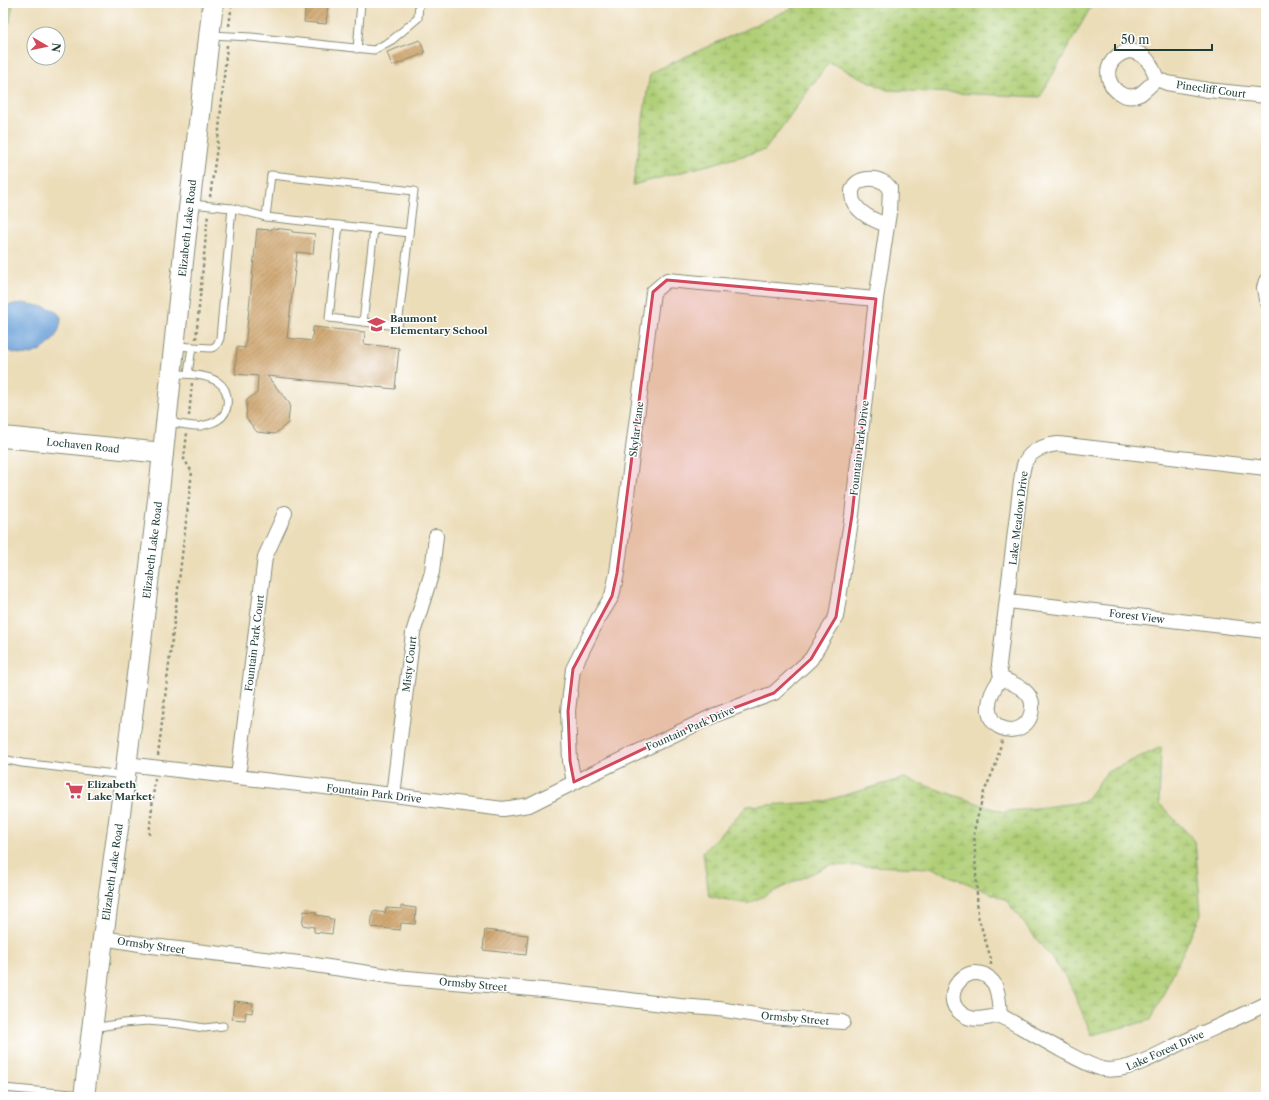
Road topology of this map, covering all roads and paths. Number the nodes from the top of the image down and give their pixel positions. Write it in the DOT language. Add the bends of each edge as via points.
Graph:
graph roads {
  1 [pos="213,3"];
  2 [pos="232,3"];
  3 [pos="361,3"];
  4 [pos="420,3"];
  5 [pos="219,36"];
  6 [pos="357,49"];
  7 [pos="1157,79"];
  8 [pos="1266,96"];
  9 [pos="199,205"];
  10 [pos="232,208"];
  11 [pos="266,217"];
  12 [pos="339,225"];
  13 [pos="887,225"];
  14 [pos="374,229"];
  15 [pos="409,233"];
  16 [pos="1266,281"];
  17 [pos="876,299"];
  18 [pos="1266,300"];
  19 [pos="363,322"];
  20 [pos="187,347"];
  21 [pos="184,374"];
  22 [pos="166,422"];
  23 [pos="188,425"];
  24 [pos="3,437"];
  25 [pos="163,453"];
  26 [pos="1266,468"];
  27 [pos="285,513"];
  28 [pos="436,536"];
  29 [pos="1008,601"];
  30 [pos="1266,631"];
  31 [pos="1001,678"];
  32 [pos="1004,730"];
  33 [pos="3,758"];
  34 [pos="156,768"];
  35 [pos="126,770"];
  36 [pos="238,777"];
  37 [pos="574,782"];
  38 [pos="393,795"];
  39 [pos="148,835"];
  40 [pos="103,938"];
  41 [pos="990,979"];
  42 [pos="1266,1004"];
  43 [pos="1000,1016"];
  44 [pos="843,1022"];
  45 [pos="223,1026"];
  46 [pos="93,1028"];
  47 [pos="3,1088"];
  48 [pos="85,1096"];
  1 -- 5 [label="street, Elizabeth Lake Road"];
  2 -- 5 [label="path"];
  3 -- 6 [label="lane"];
  4 -- 6 [label="lane" via="418,18 392,40 374,50"];
  5 -- 6 [label="lane"];
  5 -- 9 [label="street, Elizabeth Lake Road"];
  5 -- 9 [label="path" via="218,140"];
  7 -- 8 [label="street, Pinecliff Court" via="1208,90"];
  9 -- 10 [label="lane"];
  9 -- 20 [label="street, Elizabeth Lake Road"];
  9 -- 20 [label="path"];
  10 -- 11 [label="lane"];
  10 -- 20 [label="lane" via="218,344 211,348"];
  11 -- 12 [label="lane"];
  11 -- 15 [label="lane" via="271,175 414,191"];
  12 -- 14 [label="lane"];
  12 -- 19 [label="lane" via="328,318"];
  13 -- 17 [label="street, Fountain Park Drive"];
  14 -- 15 [label="lane"];
  14 -- 19 [label="lane"];
  15 -- 19 [label="lane" via="398,326"];
  16 -- 18 [label="street"];
  17 -- 37 [label="street, Fountain Park Drive" via="852,515 836,617 811,660 774,693 714,715"];
  17 -- 37 [label="street, Skylar Lane" via="667,280 653,292 617,573 612,596 573,669 568,711 570,761"];
  20 -- 21 [label="street, Elizabeth Lake Road"];
  21 -- 22 [label="street, Elizabeth Lake Road"];
  21 -- 23 [label="path"];
  21 -- 23 [label="lane" via="218,382 225,389 228,402 225,413 218,420 200,426"];
  22 -- 23 [label="lane"];
  22 -- 25 [label="street, Elizabeth Lake Road"];
  23 -- 34 [label="path" via="184,460 192,472"];
  24 -- 25 [label="street, Lochaven Road"];
  25 -- 35 [label="street, Elizabeth Lake Road"];
  26 -- 29 [label="street, Lake Meadow Drive" via="1058,444 1050,444 1035,451 1025,462 1021,481"];
  27 -- 36 [label="street, Fountain Park Court" via="265,557"];
  28 -- 38 [label="street, Misty Court" via="432,572 413,633"];
  29 -- 30 [label="street, Forest View"];
  29 -- 31 [label="street, Lake Meadow Drive" via="999,666"];
  31 -- 32 [label="street" via="990,697 989,713 993,723"];
  31 -- 32 [label="street" via="1024,690 1030,697 1032,706 1031,715 1022,728"];
  32 -- 41 [label="path" via="974,831 978,916 991,959"];
  33 -- 35 [label="lane" via="22,762"];
  34 -- 35 [label="street, Fountain Park Drive"];
  34 -- 36 [label="street, Fountain Park Drive"];
  34 -- 39 [label="path"];
  35 -- 40 [label="street, Elizabeth Lake Road"];
  36 -- 38 [label="street, Fountain Park Drive"];
  37 -- 38 [label="street, Fountain Park Drive" via="529,805 503,809"];
  40 -- 44 [label="street, Ormsby Street" via="396,977 554,991 719,1009 768,1017"];
  40 -- 46 [label="street, Elizabeth Lake Road"];
  41 -- 43 [label="street" via="997,990"];
  41 -- 43 [label="street" via="977,973 970,973 957,982 952,996 956,1009 969,1018"];
  42 -- 43 [label="street, Lake Forest Drive" via="1151,1058 1123,1068 1103,1070 1085,1064"];
  45 -- 46 [label="lane" via="204,1028 148,1021"];
  46 -- 48 [label="street, Elizabeth Lake Road"];
  47 -- 48 [label="lane"];
}
